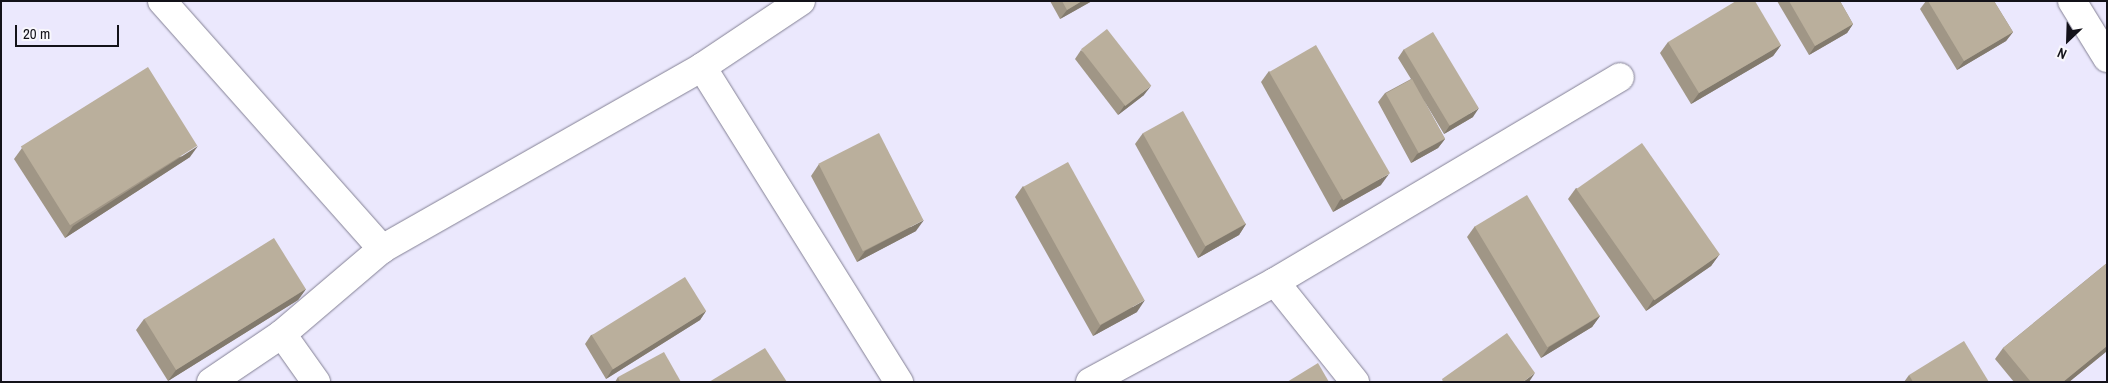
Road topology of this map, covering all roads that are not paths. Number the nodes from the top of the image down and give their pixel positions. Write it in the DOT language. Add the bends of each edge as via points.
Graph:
graph roads {
  1 [pos="162,1"];
  2 [pos="801,1"];
  3 [pos="2072,1"];
  4 [pos="2107,58"];
  5 [pos="702,67"];
  6 [pos="1620,76"];
  7 [pos="382,249"];
  8 [pos="1275,282"];
  9 [pos="282,334"];
  10 [pos="211,382"];
  11 [pos="316,382"];
  12 [pos="900,382"];
  13 [pos="1090,382"];
  14 [pos="1355,382"];
  1 -- 7 [label="street"];
  2 -- 5 [label="street"];
  3 -- 4 [label="street"];
  5 -- 7 [label="street"];
  5 -- 12 [label="street"];
  6 -- 8 [label="street"];
  7 -- 9 [label="street"];
  8 -- 13 [label="street"];
  8 -- 14 [label="street"];
  9 -- 10 [label="street"];
  9 -- 11 [label="street"];
}
